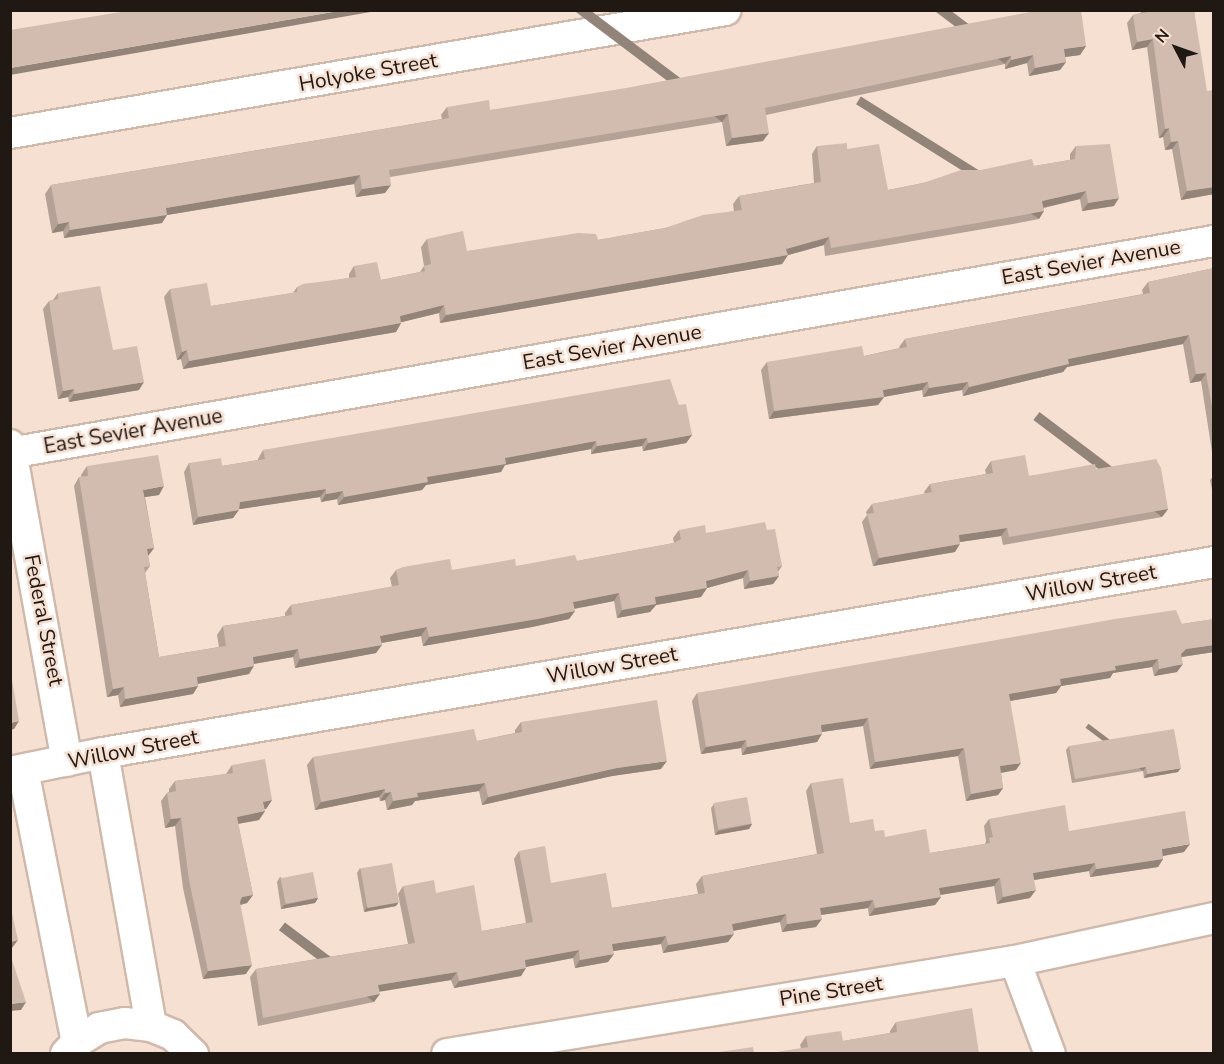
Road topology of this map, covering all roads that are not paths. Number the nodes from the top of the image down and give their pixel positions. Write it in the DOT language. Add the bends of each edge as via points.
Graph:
graph roads {
  1 [pos="726,10"];
  2 [pos="10,133"];
  3 [pos="1214,241"];
  4 [pos="11,450"];
  5 [pos="1214,562"];
  6 [pos="103,753"];
  7 [pos="67,761"];
  8 [pos="17,771"];
  9 [pos="1214,918"];
  10 [pos="1015,961"];
  11 [pos="151,1026"];
  12 [pos="72,1048"];
  13 [pos="193,1053"];
  14 [pos="447,1053"];
  15 [pos="1050,1053"];
  1 -- 2 [label="street, Holyoke Street"];
  3 -- 4 [label="street, East Sevier Avenue"];
  4 -- 7 [label="street, Federal Street"];
  5 -- 6 [label="street, Willow Street"];
  6 -- 7 [label="street, Willow Street"];
  6 -- 11 [label="street"];
  7 -- 8 [label="street, Willow Street"];
  8 -- 12 [label="street"];
  9 -- 10 [label="street, Pine Street"];
  10 -- 14 [label="street, Pine Street"];
  10 -- 15 [label="street"];
  11 -- 12 [label="street" via="125,1023 99,1028"];
  11 -- 13 [label="street" via="172,1035"];
}
